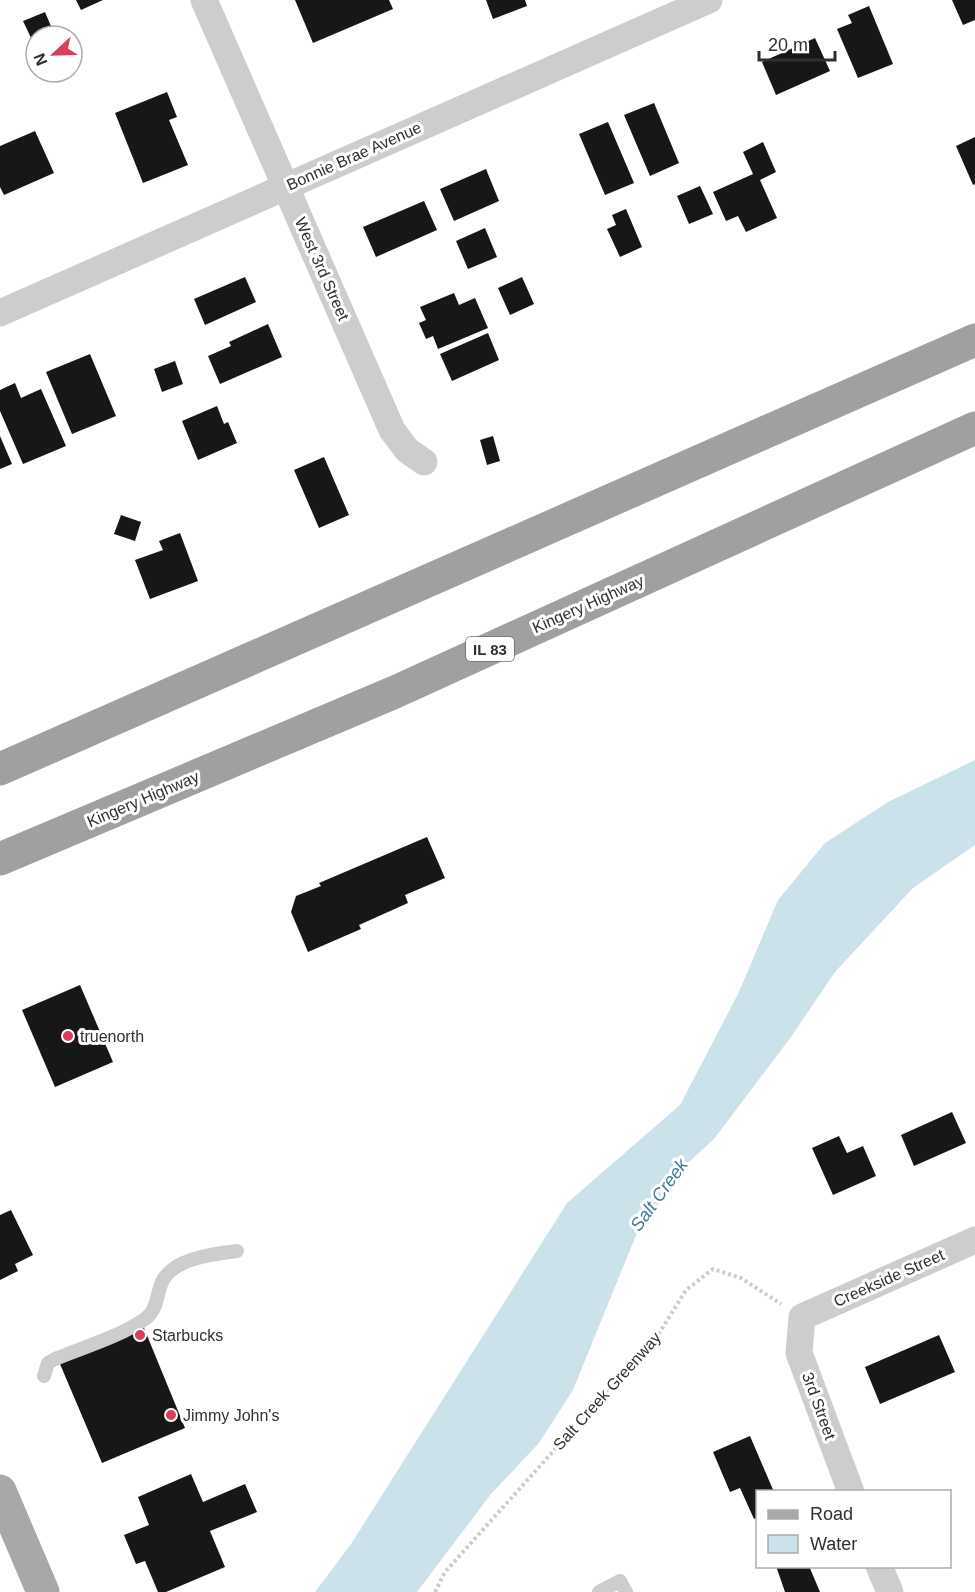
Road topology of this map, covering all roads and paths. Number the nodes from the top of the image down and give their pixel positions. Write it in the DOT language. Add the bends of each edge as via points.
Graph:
graph roads {
  1 [pos="204,0"];
  2 [pos="709,0"];
  3 [pos="286,186"];
  4 [pos="0,313"];
  5 [pos="975,340"];
  6 [pos="975,428"];
  7 [pos="424,462"];
  8 [pos="0,769"];
  9 [pos="0,859"];
  10 [pos="975,1239"];
  11 [pos="237,1251"];
  12 [pos="802,1317"];
  13 [pos="44,1376"];
  14 [pos="851,1490"];
  15 [pos="0,1491"];
  16 [pos="4,1527"];
  17 [pos="880,1568"];
  18 [pos="43,1592"];
  19 [pos="435,1592"];
  20 [pos="598,1592"];
  21 [pos="626,1592"];
  22 [pos="890,1592"];
  1 -- 3 [label="street, West 3rd Street"];
  2 -- 3 [label="street, Bonnie Brae Avenue"];
  3 -- 4 [label="street, Bonnie Brae Avenue"];
  3 -- 7 [label="street, West 3rd Street" via="392,430 407,450"];
  5 -- 8 [label="highway"];
  6 -- 9 [label="highway, Kingery Highway / IL 83" via="395,692"];
  10 -- 12 [label="street, Creekside Street"];
  11 -- 13 [label="lane" via="198,1258 176,1268 163,1281 158,1302 147,1318 55,1359 48,1363"];
  12 -- 14 [label="street, 3rd Street" via="800,1353"];
  12 -- 19 [label="path, Salt Creek Greenway" via="741,1278 712,1269 686,1290 660,1332 445,1572"];
  15 -- 16 [label="main road"];
  16 -- 18 [label="main road"];
  17 -- 22 [label="street"];
  20 -- 21 [label="lane" via="620,1581"];
}
